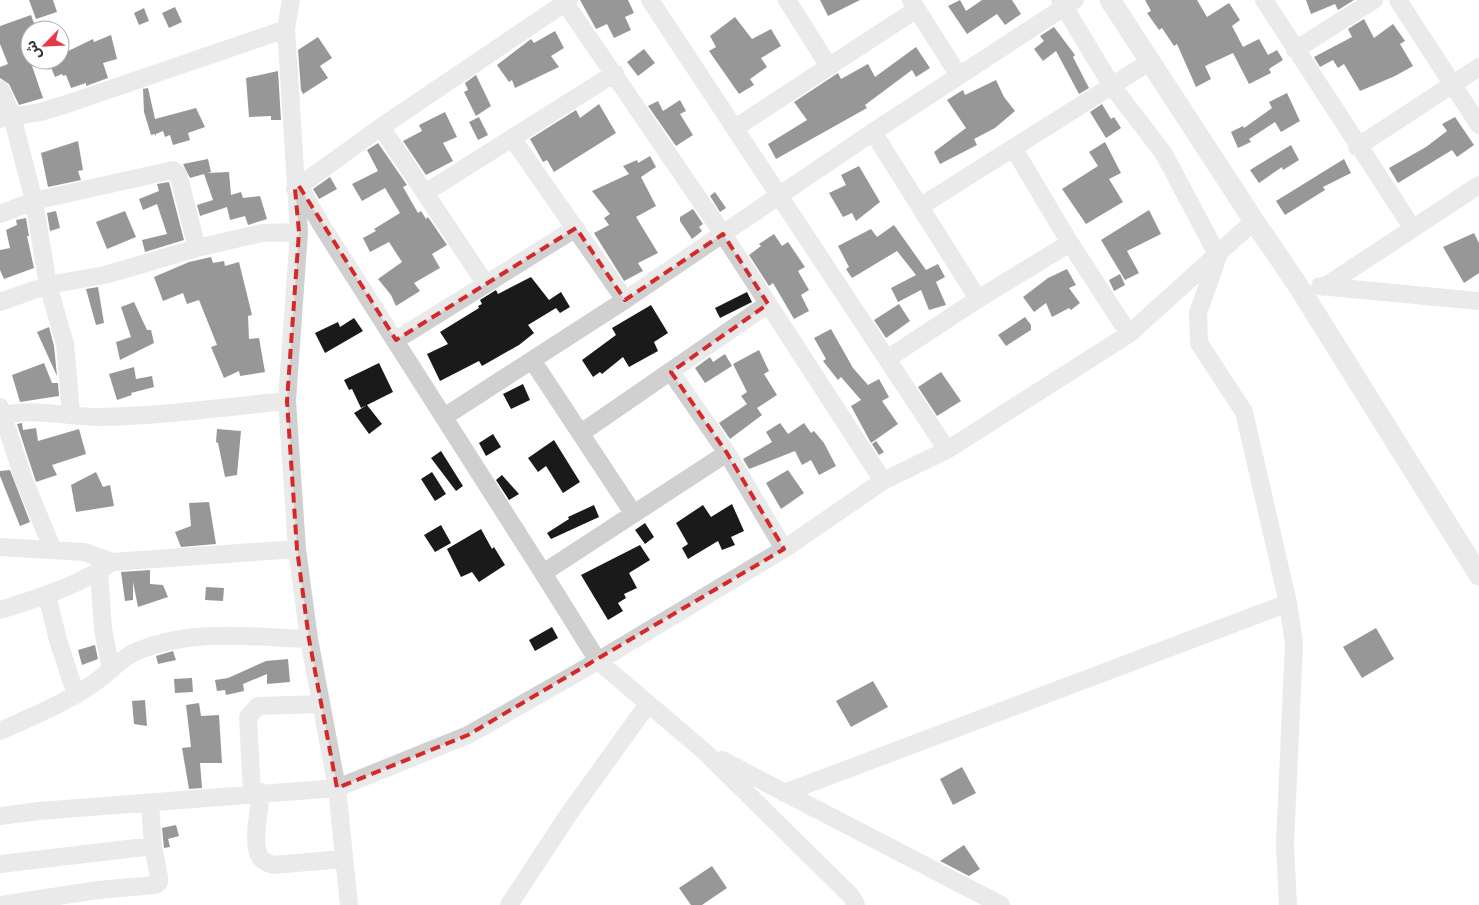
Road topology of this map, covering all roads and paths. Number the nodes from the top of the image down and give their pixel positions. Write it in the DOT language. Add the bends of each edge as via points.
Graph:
graph roads {
  1 [pos="291,0"];
  2 [pos="650,0"];
  3 [pos="787,0"];
  4 [pos="1110,0"];
  5 [pos="1264,0"];
  6 [pos="1374,0"];
  7 [pos="1398,0"];
  8 [pos="566,1"];
  9 [pos="1066,2"];
  10 [pos="914,5"];
  11 [pos="286,28"];
  12 [pos="1295,50"];
  13 [pos="1151,61"];
  14 [pos="828,65"];
  15 [pos="1479,67"];
  16 [pos="614,73"];
  17 [pos="959,76"];
  18 [pos="1112,86"];
  19 [pos="1452,86"];
  20 [pos="0,90"];
  21 [pos="6,117"];
  22 [pos="1479,125"];
  23 [pos="381,127"];
  24 [pos="735,128"];
  25 [pos="874,132"];
  26 [pos="512,138"];
  27 [pos="1357,147"];
  28 [pos="1014,149"];
  29 [pos="1479,186"];
  30 [pos="297,187"];
  31 [pos="426,193"];
  32 [pos="780,195"];
  33 [pos="34,201"];
  34 [pos="921,206"];
  35 [pos="0,214"];
  36 [pos="1254,221"];
  37 [pos="576,228"];
  38 [pos="1413,229"];
  39 [pos="299,232"];
  40 [pos="722,234"];
  41 [pos="1070,243"];
  42 [pos="197,248"];
  43 [pos="1218,256"];
  44 [pos="485,283"];
  45 [pos="1297,284"];
  46 [pos="48,285"];
  47 [pos="1324,287"];
  48 [pos="978,299"];
  49 [pos="625,300"];
  50 [pos="1479,301"];
  51 [pos="0,302"];
  52 [pos="768,304"];
  53 [pos="1129,334"];
  54 [pos="396,340"];
  55 [pos="887,359"];
  56 [pos="532,360"];
  57 [pos="671,372"];
  58 [pos="287,401"];
  59 [pos="1,413"];
  60 [pos="71,413"];
  61 [pos="444,416"];
  62 [pos="581,433"];
  63 [pos="946,450"];
  64 [pos="727,453"];
  65 [pos="883,481"];
  66 [pos="633,513"];
  67 [pos="0,547"];
  68 [pos="298,549"];
  69 [pos="784,549"];
  70 [pos="53,550"];
  71 [pos="105,566"];
  72 [pos="543,573"];
  73 [pos="1479,575"];
  74 [pos="47,595"];
  75 [pos="1288,603"];
  76 [pos="0,610"];
  77 [pos="309,639"];
  78 [pos="598,661"];
  79 [pos="111,670"];
  80 [pos="76,695"];
  81 [pos="321,704"];
  82 [pos="648,704"];
  83 [pos="0,731"];
  84 [pos="705,752"];
  85 [pos="337,788"];
  86 [pos="257,793"];
  87 [pos="784,793"];
  88 [pos="150,803"];
  89 [pos="0,816"];
  90 [pos="153,846"];
  91 [pos="344,859"];
  92 [pos="0,864"];
  93 [pos="0,905"];
  94 [pos="349,905"];
  95 [pos="509,905"];
  96 [pos="856,905"];
  97 [pos="1001,905"];
  98 [pos="1288,905"];
  1 -- 11 [label="street"];
  2 -- 24 [label="street"];
  3 -- 14 [label="street"];
  4 -- 13 [label="street"];
  5 -- 12 [label="street"];
  6 -- 12 [label="street"];
  7 -- 19 [label="street"];
  8 -- 16 [label="street"];
  8 -- 23 [label="street"];
  9 -- 17 [label="street"];
  9 -- 18 [label="street"];
  10 -- 14 [label="street"];
  10 -- 17 [label="street"];
  11 -- 21 [label="street" via="66,104"];
  11 -- 30 [label="street"];
  12 -- 27 [label="street"];
  13 -- 18 [label="street"];
  13 -- 36 [label="street"];
  14 -- 24 [label="street"];
  15 -- 19 [label="street"];
  16 -- 26 [label="street"];
  16 -- 40 [label="street"];
  17 -- 25 [label="street"];
  18 -- 28 [label="street"];
  18 -- 43 [label="street" via="1164,154"];
  19 -- 22 [label="street"];
  19 -- 27 [label="street"];
  20 -- 21 [label="street"];
  21 -- 33 [label="street"];
  23 -- 30 [label="street"];
  23 -- 31 [label="street"];
  24 -- 32 [label="street"];
  25 -- 32 [label="street"];
  25 -- 34 [label="street"];
  26 -- 31 [label="street"];
  26 -- 37 [label="street"];
  27 -- 38 [label="street"];
  28 -- 34 [label="street"];
  28 -- 41 [label="street"];
  29 -- 38 [label="street"];
  30 -- 39 [label="street"];
  30 -- 54 [label="street"];
  31 -- 44 [label="street"];
  32 -- 40 [label="street"];
  32 -- 55 [label="street"];
  33 -- 35 [label="street"];
  33 -- 42 [label="street" via="173,170 178,174"];
  33 -- 46 [label="street"];
  34 -- 48 [label="street"];
  36 -- 43 [label="street"];
  36 -- 45 [label="street"];
  37 -- 44 [label="street"];
  37 -- 49 [label="street"];
  38 -- 47 [label="street"];
  39 -- 42 [label="street" via="262,233"];
  39 -- 58 [label="street"];
  40 -- 49 [label="street"];
  40 -- 52 [label="street"];
  41 -- 48 [label="street"];
  41 -- 53 [label="street"];
  42 -- 46 [label="street" via="105,275"];
  43 -- 53 [label="street"];
  43 -- 75 [label="street" via="1198,313 1199,343 1244,412"];
  44 -- 54 [label="street"];
  45 -- 47 [label="street"];
  45 -- 73 [label="street"];
  46 -- 51 [label="street"];
  46 -- 60 [label="street" via="64,344"];
  47 -- 50 [label="street"];
  48 -- 55 [label="street"];
  49 -- 56 [label="street"];
  52 -- 57 [label="street"];
  52 -- 65 [label="street"];
  53 -- 63 [label="street"];
  54 -- 61 [label="street"];
  55 -- 63 [label="street"];
  56 -- 61 [label="street"];
  56 -- 62 [label="street"];
  57 -- 62 [label="street"];
  57 -- 64 [label="street"];
  58 -- 60 [label="street" via="107,416"];
  58 -- 68 [label="street"];
  59 -- 60 [label="street"];
  59 -- 70 [label="street"];
  61 -- 72 [label="street"];
  62 -- 66 [label="street"];
  63 -- 65 [label="street"];
  64 -- 66 [label="street"];
  64 -- 69 [label="street"];
  65 -- 69 [label="street"];
  66 -- 72 [label="street"];
  67 -- 70 [label="street"];
  68 -- 71 [label="street"];
  68 -- 77 [label="street"];
  69 -- 78 [label="street"];
  70 -- 71 [label="street" via="84,552"];
  71 -- 74 [label="street"];
  71 -- 79 [label="street" via="103,630"];
  72 -- 78 [label="street"];
  74 -- 76 [label="street"];
  74 -- 80 [label="street"];
  75 -- 87 [label="street"];
  75 -- 98 [label="street" via="1294,642 1285,844"];
  77 -- 79 [label="street" via="222,635 179,638 136,652"];
  77 -- 81 [label="street"];
  78 -- 82 [label="street"];
  78 -- 85 [label="street" via="468,735"];
  79 -- 80 [label="street"];
  80 -- 83 [label="street"];
  81 -- 85 [label="street"];
  81 -- 86 [label="street" via="258,706 252,710 248,717"];
  82 -- 84 [label="street"];
  82 -- 95 [label="street" via="568,815"];
  84 -- 87 [label="street"];
  84 -- 96 [label="street" via="852,897"];
  85 -- 86 [label="street"];
  85 -- 91 [label="street"];
  86 -- 88 [label="street"];
  86 -- 91 [label="street" via="256,838 259,856 264,861 274,865"];
  87 -- 97 [label="street"];
  88 -- 89 [label="street"];
  88 -- 90 [label="street"];
  90 -- 92 [label="street"];
  90 -- 93 [label="street" via="159,877 156,885"];
  91 -- 94 [label="street"];
}
